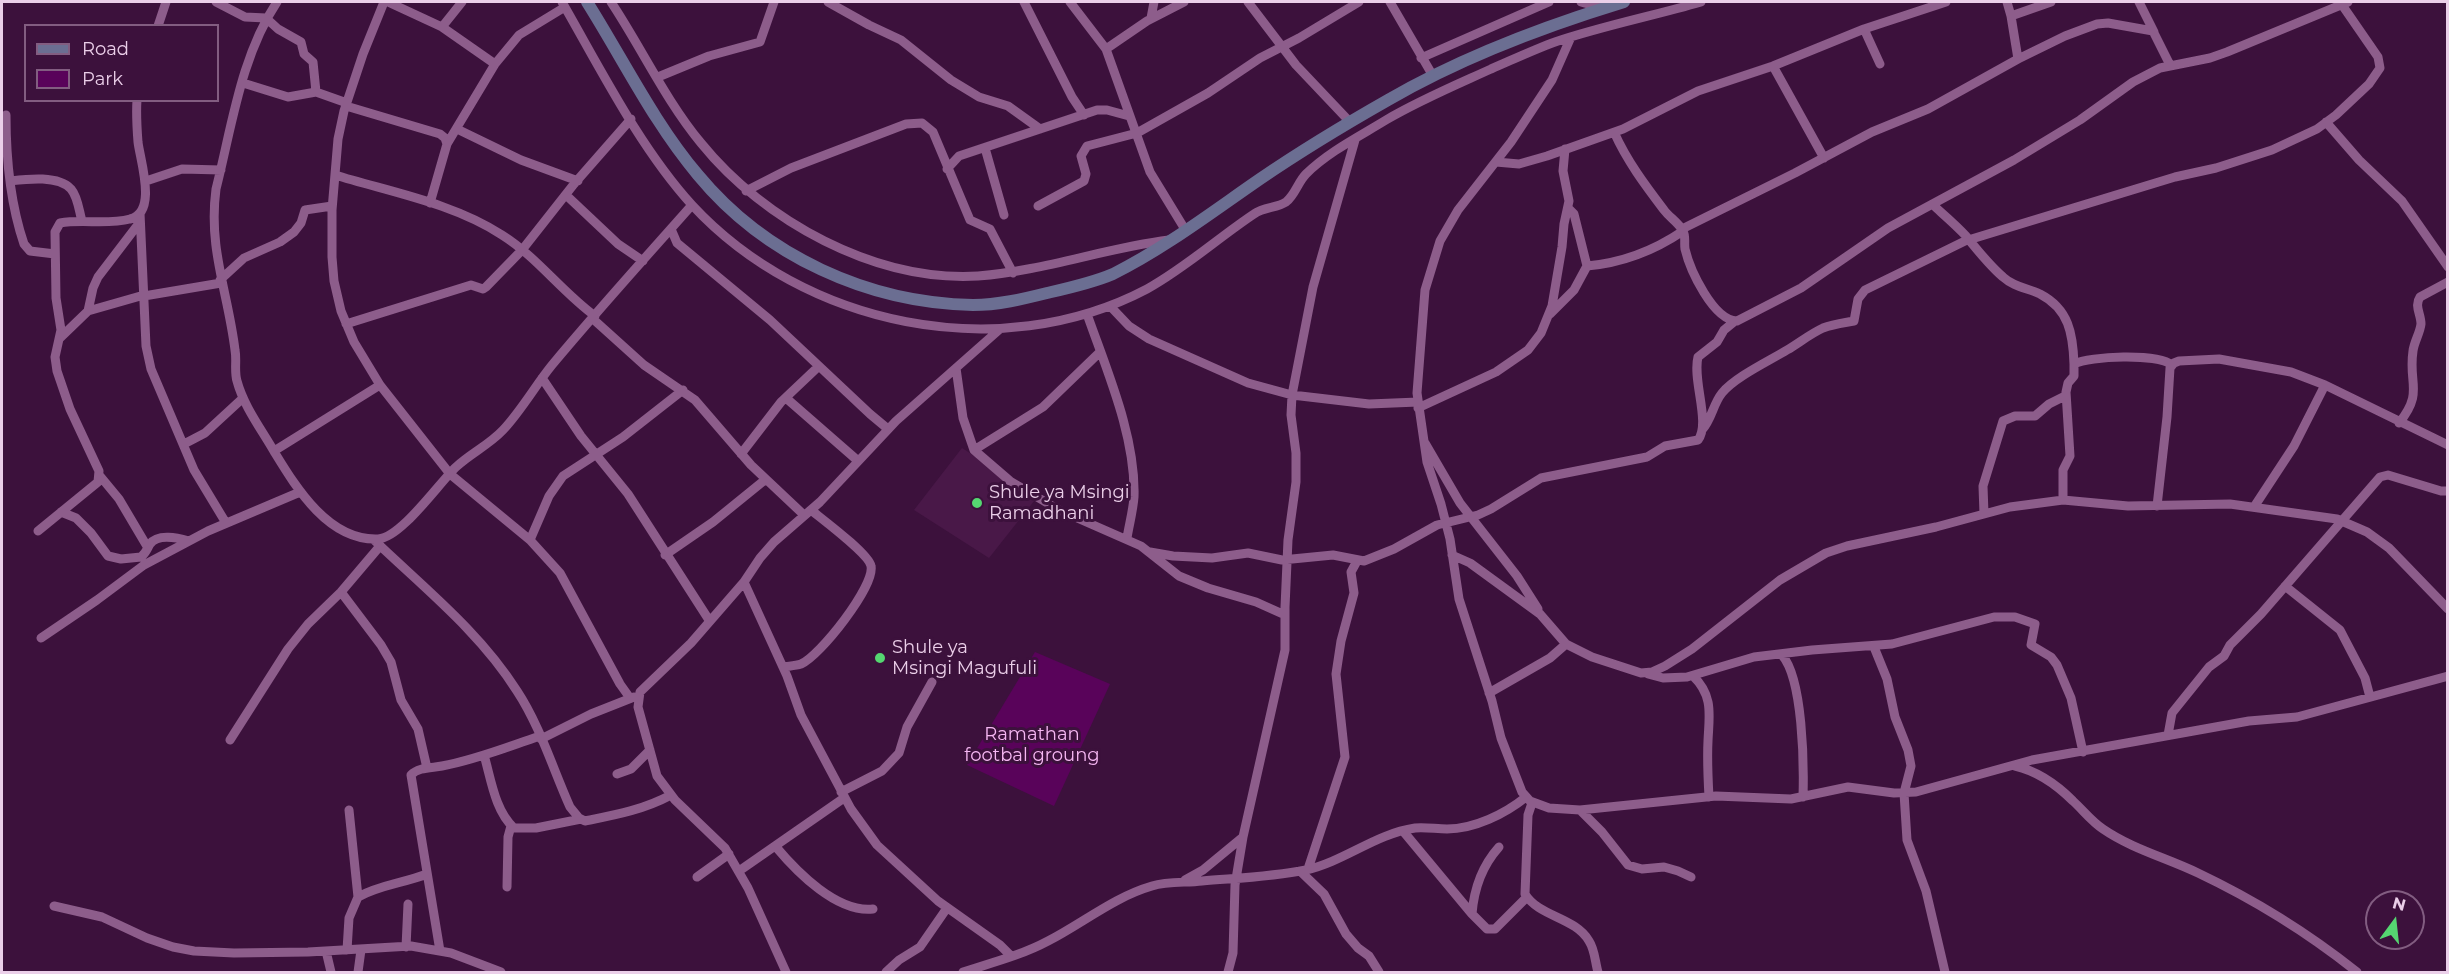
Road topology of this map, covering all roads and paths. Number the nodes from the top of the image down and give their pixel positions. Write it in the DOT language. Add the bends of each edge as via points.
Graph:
graph roads {
  1 [pos="166,2"];
  2 [pos="216,2"];
  3 [pos="278,2"];
  4 [pos="386,2"];
  5 [pos="462,2"];
  6 [pos="586,2"];
  7 [pos="611,2"];
  8 [pos="774,2"];
  9 [pos="828,2"];
  10 [pos="1024,2"];
  11 [pos="1070,2"];
  12 [pos="1154,2"];
  13 [pos="1184,2"];
  14 [pos="1248,2"];
  15 [pos="1359,2"];
  16 [pos="1390,2"];
  17 [pos="1549,2"];
  18 [pos="1581,2"];
  19 [pos="1624,2"];
  20 [pos="1701,2"];
  21 [pos="1946,2"];
  22 [pos="2007,2"];
  23 [pos="2050,2"];
  24 [pos="2139,2"];
  25 [pos="2343,2"];
  26 [pos="401,4"];
  27 [pos="564,4"];
  28 [pos="1602,8"];
  29 [pos="2011,16"];
  30 [pos="267,18"];
  31 [pos="1151,18"];
  32 [pos="159,24"];
  33 [pos="441,27"];
  34 [pos="1864,29"];
  35 [pos="2154,32"];
  36 [pos="1571,37"];
  37 [pos="1283,47"];
  38 [pos="1106,49"];
  39 [pos="1421,58"];
  40 [pos="2018,59"];
  41 [pos="495,64"];
  42 [pos="1880,64"];
  43 [pos="2170,65"];
  44 [pos="1773,66"];
  45 [pos="1432,76"];
  46 [pos="658,77"];
  47 [pos="243,83"];
  48 [pos="316,92"];
  49 [pos="137,102"];
  50 [pos="346,104"];
  51 [pos="6,115"];
  52 [pos="1084,115"];
  53 [pos="1129,116"];
  54 [pos="631,119"];
  55 [pos="1350,122"];
  56 [pos="2326,122"];
  57 [pos="457,129"];
  58 [pos="1040,129"];
  59 [pos="1614,132"];
  60 [pos="1137,133"];
  61 [pos="1355,140"];
  62 [pos="447,144"];
  63 [pos="940,148"];
  64 [pos="985,148"];
  65 [pos="1565,149"];
  66 [pos="958,156"];
  67 [pos="1824,158"];
  68 [pos="1496,162"];
  69 [pos="947,169"];
  70 [pos="221,170"];
  71 [pos="334,175"];
  72 [pos="10,181"];
  73 [pos="146,181"];
  74 [pos="578,181"];
  75 [pos="746,191"];
  76 [pos="566,195"];
  77 [pos="430,203"];
  78 [pos="692,205"];
  79 [pos="1933,205"];
  80 [pos="332,206"];
  81 [pos="1038,206"];
  82 [pos="1568,208"];
  83 [pos="1005,215"];
  84 [pos="140,217"];
  85 [pos="82,221"];
  86 [pos="671,230"];
  87 [pos="1682,230"];
  88 [pos="1186,231"];
  89 [pos="1169,240"];
  90 [pos="1968,240"];
  91 [pos="522,250"];
  92 [pos="55,254"];
  93 [pos="643,261"];
  94 [pos="1587,266"];
  95 [pos="2448,267"];
  96 [pos="1013,273"];
  97 [pos="220,282"];
  98 [pos="2448,282"];
  99 [pos="144,295"];
  100 [pos="1110,306"];
  101 [pos="88,311"];
  102 [pos="1087,314"];
  103 [pos="1549,315"];
  104 [pos="594,318"];
  105 [pos="1734,321"];
  106 [pos="346,324"];
  107 [pos="1000,329"];
  108 [pos="60,338"];
  109 [pos="1100,352"];
  110 [pos="2074,364"];
  111 [pos="2172,365"];
  112 [pos="819,366"];
  113 [pos="956,368"];
  114 [pos="542,378"];
  115 [pos="380,385"];
  116 [pos="2325,385"];
  117 [pos="683,390"];
  118 [pos="1293,395"];
  119 [pos="2065,396"];
  120 [pos="243,398"];
  121 [pos="786,398"];
  122 [pos="1418,405"];
  123 [pos="2399,423"];
  124 [pos="888,429"];
  125 [pos="1702,430"];
  126 [pos="1423,441"];
  127 [pos="184,444"];
  128 [pos="2448,445"];
  129 [pos="974,450"];
  130 [pos="274,451"];
  131 [pos="741,454"];
  132 [pos="598,455"];
  133 [pos="857,460"];
  134 [pos="450,474"];
  135 [pos="100,476"];
  136 [pos="766,479"];
  137 [pos="2448,491"];
  138 [pos="300,492"];
  139 [pos="2063,500"];
  140 [pos="2157,506"];
  141 [pos="2254,507"];
  142 [pos="61,512"];
  143 [pos="807,513"];
  144 [pos="1984,514"];
  145 [pos="1471,517"];
  146 [pos="2341,520"];
  147 [pos="1445,522"];
  148 [pos="226,523"];
  149 [pos="38,531"];
  150 [pos="1126,538"];
  151 [pos="530,540"];
  152 [pos="189,541"];
  153 [pos="377,542"];
  154 [pos="148,548"];
  155 [pos="1150,552"];
  156 [pos="665,555"];
  157 [pos="1452,555"];
  158 [pos="1288,559"];
  159 [pos="1357,561"];
  160 [pos="744,582"];
  161 [pos="2285,586"];
  162 [pos="341,592"];
  163 [pos="2448,609"];
  164 [pos="1540,614"];
  165 [pos="1285,615"];
  166 [pos="709,620"];
  167 [pos="41,638"];
  168 [pos="1566,644"];
  169 [pos="1874,646"];
  170 [pos="1782,655"];
  171 [pos="783,667"];
  172 [pos="1646,673"];
  173 [pos="1693,676"];
  174 [pos="2448,676"];
  175 [pos="932,682"];
  176 [pos="1489,693"];
  177 [pos="635,696"];
  178 [pos="2370,697"];
  179 [pos="2168,735"];
  180 [pos="540,737"];
  181 [pos="230,740"];
  182 [pos="650,750"];
  183 [pos="2083,752"];
  184 [pos="484,755"];
  185 [pos="2013,765"];
  186 [pos="427,768"];
  187 [pos="617,774"];
  188 [pos="1904,793"];
  189 [pos="671,795"];
  190 [pos="842,795"];
  191 [pos="1709,797"];
  192 [pos="1803,797"];
  193 [pos="1529,800"];
  194 [pos="349,810"];
  195 [pos="1580,810"];
  196 [pos="581,819"];
  197 [pos="511,826"];
  198 [pos="1403,831"];
  199 [pos="1243,837"];
  200 [pos="776,847"];
  201 [pos="1499,847"];
  202 [pos="729,854"];
  203 [pos="1304,870"];
  204 [pos="739,871"];
  205 [pos="427,874"];
  206 [pos="1236,876"];
  207 [pos="697,878"];
  208 [pos="1691,878"];
  209 [pos="1181,882"];
  210 [pos="507,887"];
  211 [pos="358,897"];
  212 [pos="1527,897"];
  213 [pos="408,904"];
  214 [pos="54,906"];
  215 [pos="947,908"];
  216 [pos="873,909"];
  217 [pos="1472,914"];
  218 [pos="406,947"];
  219 [pos="347,950"];
  220 [pos="361,950"];
  221 [pos="326,951"];
  222 [pos="440,951"];
  223 [pos="1011,956"];
  224 [pos="331,972"];
  225 [pos="358,972"];
  226 [pos="501,972"];
  227 [pos="786,972"];
  228 [pos="886,972"];
  229 [pos="963,972"];
  230 [pos="1228,972"];
  231 [pos="1379,972"];
  232 [pos="1598,972"];
  233 [pos="1945,972"];
  234 [pos="2357,972"];
  1 -- 32 [label="street"];
  2 -- 30 [label="street" via="245,17"];
  3 -- 30 [label="street"];
  4 -- 26 [label="street"];
  4 -- 50 [label="street"];
  5 -- 33 [label="street"];
  6 -- 89 [label="main road" via="698,175 731,210 772,242 806,264 842,279 905,297 974,305 1010,302 1109,276"];
  7 -- 46 [label="street"];
  8 -- 46 [label="street" via="760,42 709,56"];
  9 -- 58 [label="street" via="901,40 951,80 979,97 1008,106"];
  10 -- 52 [label="street"];
  11 -- 38 [label="street"];
  12 -- 31 [label="street"];
  13 -- 31 [label="street"];
  14 -- 37 [label="street"];
  15 -- 37 [label="street"];
  16 -- 39 [label="street"];
  17 -- 39 [label="street"];
  18 -- 28 [label="street"];
  19 -- 28 [label="main road"];
  20 -- 36 [label="street"];
  21 -- 34 [label="street"];
  22 -- 29 [label="street"];
  23 -- 29 [label="street"];
  24 -- 35 [label="street"];
  25 -- 43 [label="street" via="2218,55"];
  25 -- 56 [label="street" via="2381,63 2369,84"];
  26 -- 33 [label="street"];
  27 -- 41 [label="street" via="519,35"];
  27 -- 54 [label="street"];
  28 -- 45 [label="main road" via="1541,28"];
  29 -- 40 [label="street"];
  30 -- 47 [label="street" via="249,58"];
  30 -- 48 [label="street" via="301,42 304,54 314,66"];
  31 -- 38 [label="street"];
  33 -- 41 [label="street"];
  34 -- 42 [label="street"];
  34 -- 44 [label="street"];
  35 -- 40 [label="street" via="2097,24"];
  35 -- 43 [label="street"];
  36 -- 61 [label="street" via="1438,92"];
  36 -- 68 [label="street" via="1552,80"];
  37 -- 55 [label="street"];
  37 -- 60 [label="street"];
  38 -- 53 [label="street"];
  39 -- 45 [label="street"];
  40 -- 67 [label="street" via="1928,109 1872,132"];
  41 -- 57 [label="street"];
  43 -- 79 [label="street" via="2133,82 2080,120"];
  44 -- 59 [label="street" via="1698,91"];
  44 -- 67 [label="street"];
  45 -- 55 [label="main road"];
  46 -- 75 [label="street" via="700,143"];
  47 -- 48 [label="street" via="288,97"];
  47 -- 70 [label="street"];
  48 -- 50 [label="street"];
  49 -- 73 [label="street"];
  50 -- 62 [label="street" via="440,134"];
  50 -- 71 [label="street"];
  51 -- 72 [label="street"];
  52 -- 53 [label="street" via="1104,110"];
  52 -- 58 [label="street"];
  53 -- 60 [label="street"];
  54 -- 74 [label="street"];
  54 -- 78 [label="street"];
  55 -- 88 [label="main road"];
  56 -- 90 [label="street" via="2246,159 2152,183"];
  56 -- 95 [label="street" via="2363,165 2402,201"];
  57 -- 62 [label="street"];
  57 -- 74 [label="street" via="521,160"];
  58 -- 64 [label="street"];
  59 -- 65 [label="street"];
  59 -- 87 [label="street" via="1631,166"];
  60 -- 81 [label="street" via="1087,146 1081,156 1084,181"];
  60 -- 88 [label="street" via="1153,178"];
  61 -- 100 [label="street" via="1304,176 1285,202 1259,210 1167,277"];
  61 -- 118 [label="street" via="1311,298"];
  62 -- 77 [label="street"];
  63 -- 66 [label="street"];
  63 -- 69 [label="street"];
  63 -- 75 [label="street" via="927,125 917,122 791,168"];
  64 -- 66 [label="street"];
  64 -- 83 [label="street"];
  65 -- 68 [label="street" via="1519,164"];
  65 -- 82 [label="street" via="1563,171 1570,195"];
  66 -- 69 [label="street"];
  67 -- 87 [label="street"];
  68 -- 122 [label="street" via="1458,210 1430,268 1423,309"];
  69 -- 96 [label="street" via="970,220 990,229"];
  70 -- 73 [label="street" via="182,169"];
  70 -- 97 [label="street" via="213,209"];
  71 -- 77 [label="street"];
  71 -- 80 [label="street"];
  72 -- 85 [label="street" via="43,180 66,185 75,197"];
  72 -- 92 [label="street" via="26,248"];
  73 -- 84 [label="street"];
  74 -- 76 [label="street"];
  75 -- 96 [label="street" via="839,248 897,268 975,276"];
  76 -- 91 [label="street"];
  76 -- 93 [label="street" via="618,244"];
  77 -- 91 [label="street" via="476,220"];
  78 -- 86 [label="street"];
  78 -- 107 [label="street" via="774,272 830,301 914,323 954,329"];
  79 -- 90 [label="street"];
  79 -- 105 [label="street" via="1888,228 1801,288"];
  80 -- 97 [label="street" via="305,210 294,232 244,258"];
  80 -- 106 [label="street" via="334,281"];
  82 -- 94 [label="street" via="1574,214"];
  82 -- 103 [label="street"];
  84 -- 85 [label="street"];
  84 -- 99 [label="street"];
  84 -- 101 [label="street" via="115,258 98,277"];
  85 -- 92 [label="street" via="57,226"];
  86 -- 93 [label="street"];
  86 -- 112 [label="street" via="677,243"];
  87 -- 94 [label="street" via="1650,250"];
  87 -- 105 [label="street" via="1685,248 1707,298 1722,315"];
  88 -- 89 [label="main road"];
  89 -- 96 [label="street"];
  90 -- 110 [label="street" via="2005,280 2041,294 2063,312 2073,336"];
  90 -- 125 [label="street" via="1870,286 1858,299 1854,321 1820,329 1751,370 1723,392"];
  91 -- 104 [label="street"];
  91 -- 106 [label="street" via="483,289 471,285"];
  92 -- 108 [label="street"];
  93 -- 104 [label="street"];
  94 -- 103 [label="street" via="1574,290"];
  97 -- 99 [label="street"];
  97 -- 120 [label="street"];
  98 -- 123 [label="street" via="2418,300 2421,324 2413,353 2415,391"];
  99 -- 101 [label="street"];
  99 -- 127 [label="street" via="151,369"];
  100 -- 102 [label="street"];
  100 -- 118 [label="street" via="1129,326 1164,346 1233,378"];
  101 -- 108 [label="street"];
  102 -- 107 [label="street"];
  102 -- 109 [label="street"];
  103 -- 122 [label="street" via="1528,350 1496,372"];
  104 -- 114 [label="street"];
  104 -- 117 [label="street" via="644,365"];
  105 -- 125 [label="street" via="1698,357"];
  106 -- 115 [label="street"];
  107 -- 113 [label="street"];
  108 -- 135 [label="street" via="55,357 57,372"];
  109 -- 129 [label="street" via="1044,407"];
  109 -- 150 [label="street" via="1132,461 1134,498"];
  110 -- 111 [label="street" via="2124,357 2156,359"];
  110 -- 119 [label="street" via="2074,376 2066,386"];
  111 -- 116 [label="street" via="2219,359 2279,370"];
  111 -- 140 [label="street"];
  112 -- 121 [label="street"];
  112 -- 124 [label="street"];
  113 -- 124 [label="street"];
  113 -- 129 [label="street" via="963,418"];
  114 -- 132 [label="street"];
  114 -- 134 [label="street" via="503,430"];
  115 -- 130 [label="street"];
  115 -- 134 [label="street"];
  116 -- 123 [label="street"];
  116 -- 141 [label="street" via="2294,446"];
  117 -- 131 [label="street" via="710,414"];
  117 -- 132 [label="street"];
  118 -- 122 [label="street"];
  118 -- 158 [label="street" via="1296,482"];
  119 -- 139 [label="street" via="2070,456 2063,470"];
  119 -- 144 [label="street" via="2035,416 2014,416 2003,421 1984,481"];
  120 -- 127 [label="street" via="205,433"];
  120 -- 130 [label="street"];
  121 -- 131 [label="street"];
  121 -- 133 [label="street"];
  122 -- 126 [label="street"];
  123 -- 128 [label="street"];
  124 -- 133 [label="street"];
  125 -- 145 [label="street" via="1698,440 1668,445 1647,457 1541,478 1510,499"];
  126 -- 145 [label="street"];
  126 -- 147 [label="street"];
  127 -- 148 [label="street" via="194,470"];
  129 -- 150 [label="street" via="1010,481 1091,525"];
  130 -- 138 [label="street"];
  131 -- 136 [label="street"];
  132 -- 151 [label="street" via="572,469 557,483"];
  132 -- 156 [label="street"];
  133 -- 143 [label="street"];
  134 -- 151 [label="street"];
  134 -- 153 [label="street" via="396,532"];
  135 -- 142 [label="street" via="98,482"];
  135 -- 154 [label="street"];
  136 -- 143 [label="street"];
  136 -- 156 [label="street"];
  137 -- 146 [label="street" via="2384,475"];
  138 -- 148 [label="street"];
  138 -- 153 [label="street" via="330,522"];
  139 -- 140 [label="street"];
  139 -- 144 [label="street"];
  140 -- 141 [label="street"];
  141 -- 146 [label="street"];
  142 -- 149 [label="street"];
  142 -- 154 [label="street" via="76,518 108,556 141,556"];
  143 -- 160 [label="street" via="767,550"];
  143 -- 171 [label="street" via="863,554 871,569 867,582 830,639 801,664"];
  144 -- 172 [label="street" via="1847,546 1818,557 1780,580 1692,649"];
  145 -- 147 [label="street"];
  145 -- 164 [label="street" via="1517,576"];
  146 -- 161 [label="street"];
  146 -- 163 [label="street" via="2389,548"];
  147 -- 157 [label="street"];
  147 -- 159 [label="street" via="1388,552"];
  148 -- 152 [label="street"];
  150 -- 155 [label="street"];
  151 -- 177 [label="street" via="560,573 620,684"];
  152 -- 154 [label="street" via="174,537 158,539"];
  152 -- 167 [label="street" via="144,565"];
  153 -- 162 [label="street"];
  153 -- 180 [label="street" via="500,666 526,705"];
  155 -- 158 [label="street" via="1212,558 1248,553"];
  155 -- 165 [label="street" via="1179,576"];
  156 -- 166 [label="street"];
  157 -- 164 [label="street" via="1470,563"];
  157 -- 176 [label="street" via="1459,599"];
  158 -- 159 [label="street" via="1333,555"];
  158 -- 165 [label="street"];
  159 -- 203 [label="street" via="1351,572 1354,592 1336,674 1345,757"];
  160 -- 166 [label="street"];
  160 -- 171 [label="street"];
  161 -- 178 [label="street" via="2340,630 2365,678"];
  161 -- 179 [label="street" via="2175,710"];
  162 -- 181 [label="street" via="288,649"];
  162 -- 186 [label="street" via="391,662 401,700 418,729"];
  164 -- 168 [label="street"];
  165 -- 199 [label="street" via="1285,650"];
  166 -- 177 [label="street" via="672,664"];
  168 -- 172 [label="street" via="1614,665"];
  168 -- 176 [label="street" via="1550,658"];
  169 -- 170 [label="street"];
  169 -- 183 [label="street" via="1892,645 1994,617 2032,622 2035,630 2031,645 2057,665 2071,698"];
  169 -- 188 [label="street" via="1910,760"];
  170 -- 173 [label="street" via="1747,659"];
  170 -- 192 [label="street" via="1799,709"];
  171 -- 190 [label="street" via="801,716"];
  172 -- 173 [label="street" via="1664,678"];
  173 -- 191 [label="street" via="1711,709"];
  174 -- 178 [label="street"];
  175 -- 190 [label="street" via="899,753 882,771"];
  176 -- 193 [label="street" via="1501,738"];
  177 -- 180 [label="street"];
  177 -- 182 [label="street"];
  178 -- 179 [label="street" via="2297,717"];
  179 -- 183 [label="street"];
  180 -- 184 [label="street"];
  180 -- 196 [label="street" via="570,807"];
  182 -- 187 [label="street" via="631,769"];
  182 -- 189 [label="street" via="657,776"];
  183 -- 185 [label="street"];
  184 -- 186 [label="street"];
  184 -- 197 [label="street" via="499,803"];
  185 -- 188 [label="street"];
  185 -- 234 [label="street" via="2051,783 2103,829 2234,891 2305,933"];
  186 -- 205 [label="street" via="413,772 411,778"];
  188 -- 192 [label="street" via="1848,787"];
  188 -- 233 [label="street" via="1907,840 1923,882"];
  189 -- 196 [label="street" via="633,812"];
  189 -- 202 [label="street"];
  190 -- 200 [label="street"];
  190 -- 215 [label="street" via="877,845"];
  191 -- 192 [label="street"];
  191 -- 195 [label="street"];
  193 -- 195 [label="street" via="1549,808"];
  193 -- 198 [label="street" via="1470,826"];
  193 -- 212 [label="street"];
  194 -- 211 [label="street"];
  195 -- 208 [label="street" via="1628,865 1642,869 1664,867"];
  196 -- 197 [label="street" via="521,830"];
  197 -- 210 [label="street"];
  198 -- 203 [label="street" via="1371,842 1339,860"];
  198 -- 217 [label="street"];
  199 -- 206 [label="street"];
  199 -- 209 [label="street" via="1203,870"];
  200 -- 204 [label="street"];
  200 -- 216 [label="street" via="805,880 854,907"];
  201 -- 217 [label="street" via="1485,864 1474,893"];
  202 -- 204 [label="street"];
  202 -- 207 [label="street"];
  203 -- 206 [label="street" via="1266,877"];
  203 -- 231 [label="street" via="1324,894 1346,934"];
  204 -- 227 [label="street"];
  205 -- 211 [label="street"];
  205 -- 222 [label="street"];
  206 -- 209 [label="street"];
  206 -- 230 [label="street" via="1234,945"];
  209 -- 223 [label="street" via="1155,885 1131,894 1047,942"];
  211 -- 219 [label="street" via="349,918"];
  212 -- 217 [label="street" via="1496,929 1487,929"];
  212 -- 232 [label="street" via="1584,934"];
  213 -- 218 [label="street"];
  214 -- 221 [label="street" via="102,917 147,938 194,951"];
  215 -- 223 [label="street"];
  215 -- 228 [label="street" via="920,947"];
  218 -- 220 [label="street"];
  218 -- 222 [label="street"];
  219 -- 220 [label="street"];
  219 -- 221 [label="street"];
  220 -- 225 [label="street"];
  221 -- 224 [label="street"];
  222 -- 226 [label="street"];
  223 -- 229 [label="street"];
}
